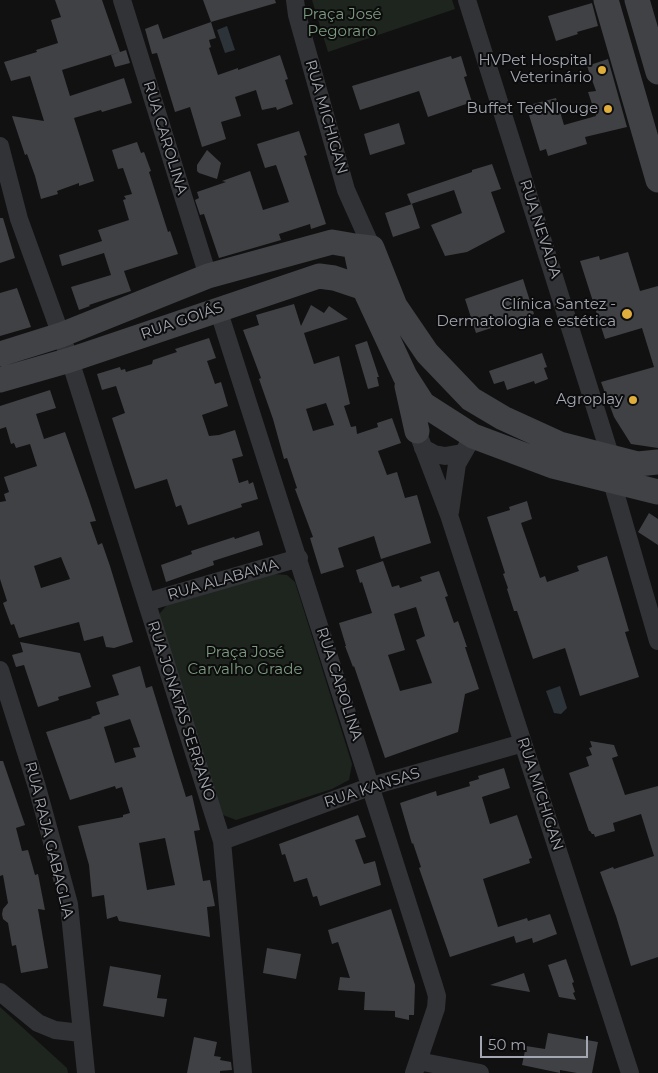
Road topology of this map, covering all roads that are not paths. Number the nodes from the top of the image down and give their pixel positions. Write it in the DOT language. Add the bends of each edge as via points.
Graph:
graph roads {
  1 [pos="122,0"];
  2 [pos="467,0"];
  3 [pos="606,0"];
  4 [pos="637,0"];
  5 [pos="294,5"];
  6 [pos="658,72"];
  7 [pos="0,146"];
  8 [pos="658,180"];
  9 [pos="363,247"];
  10 [pos="208,276"];
  11 [pos="364,288"];
  12 [pos="218,309"];
  13 [pos="61,335"];
  14 [pos="0,354"];
  15 [pos="70,360"];
  16 [pos="405,376"];
  17 [pos="0,380"];
  18 [pos="471,399"];
  19 [pos="423,404"];
  20 [pos="420,440"];
  21 [pos="468,444"];
  22 [pos="658,462"];
  23 [pos="612,470"];
  24 [pos="658,492"];
  25 [pos="449,515"];
  26 [pos="299,558"];
  27 [pos="147,602"];
  28 [pos="658,641"];
  29 [pos="0,670"];
  30 [pos="523,743"];
  31 [pos="372,786"];
  32 [pos="222,841"];
  33 [pos="0,992"];
  34 [pos="81,1033"];
  35 [pos="416,1067"];
  36 [pos="86,1073"];
  37 [pos="243,1073"];
  38 [pos="480,1073"];
  39 [pos="630,1073"];
  1 -- 10 [label="street, RUA CAROLINA"];
  2 -- 23 [label="street, RUA NEVADA"];
  3 -- 8 [label="main road"];
  4 -- 6 [label="main road"];
  5 -- 9 [label="street, RUA MICHIGAN"];
  7 -- 13 [label="street, RUA JONATAS SERRANO" via="19,219"];
  9 -- 10 [label="main road, RUA GOIÁS" via="332,242"];
  9 -- 11 [label="main road"];
  9 -- 18 [label="main road" via="395,306 427,354"];
  10 -- 13 [label="main road, RUA GOIÁS"];
  11 -- 12 [label="main road, RUA GOIÁS" via="319,276"];
  11 -- 16 [label="main road"];
  12 -- 15 [label="main road, RUA GOIÁS"];
  12 -- 26 [label="street, RUA CAROLINA"];
  13 -- 14 [label="main road, RUA GOIÁS"];
  13 -- 15 [label="street, RUA JONATAS SERRANO"];
  15 -- 17 [label="main road, RUA GOIÁS"];
  15 -- 27 [label="street, RUA JONATAS SERRANO"];
  16 -- 19 [label="main road"];
  16 -- 20 [label="main road"];
  18 -- 19 [label="main road" via="445,396"];
  18 -- 21 [label="main road" via="475,413"];
  18 -- 23 [label="main road" via="503,418"];
  19 -- 20 [label="street" via="418,418"];
  19 -- 21 [label="main road"];
  20 -- 21 [label="street" via="434,454 445,456"];
  20 -- 25 [label="street, RUA MICHIGAN"];
  21 -- 23 [label="main road" via="508,448 553,466"];
  21 -- 25 [label="street, RUA MICHIGAN" via="457,464"];
  22 -- 23 [label="main road"];
  23 -- 24 [label="main road"];
  23 -- 28 [label="street, RUA NEVADA"];
  25 -- 30 [label="street, RUA MICHIGAN"];
  26 -- 27 [label="street, RUA ALABAMA"];
  26 -- 31 [label="street, RUA CAROLINA"];
  27 -- 32 [label="street, RUA JONATAS SERRANO"];
  29 -- 34 [label="street, RUA RAJA GABAGLIA" via="37,787 68,904"];
  30 -- 31 [label="street, RUA KANSAS"];
  30 -- 39 [label="street, RUA MICHIGAN"];
  31 -- 32 [label="street, RUA KANSAS"];
  31 -- 35 [label="street, RUA CAROLINA" via="437,996 432,1023"];
  32 -- 37 [label="street, RUA JONATAS SERRANO"];
  33 -- 34 [label="street" via="38,1023 55,1030"];
  34 -- 36 [label="street, RUA RAJA GABAGLIA"];
  35 -- 38 [label="street"];
}
